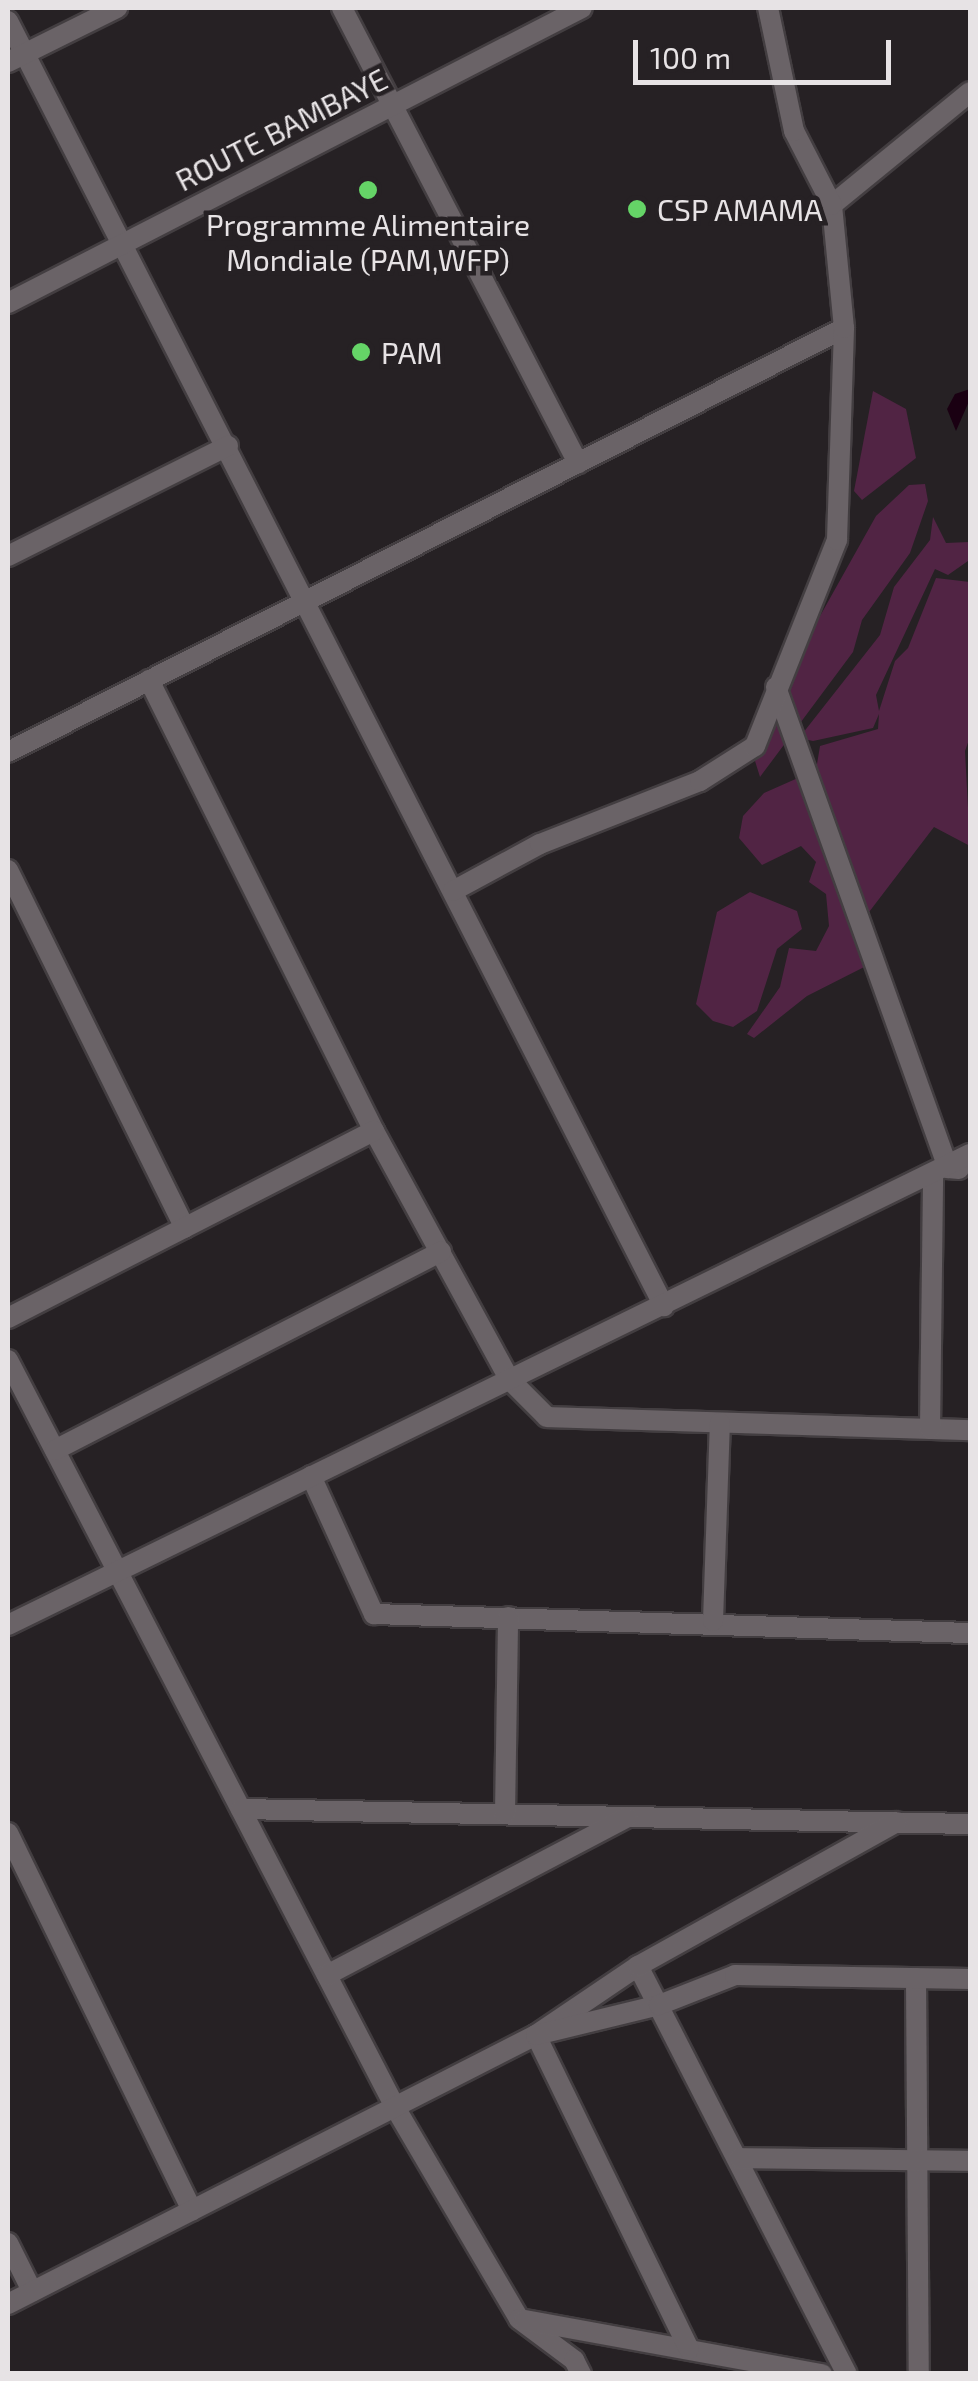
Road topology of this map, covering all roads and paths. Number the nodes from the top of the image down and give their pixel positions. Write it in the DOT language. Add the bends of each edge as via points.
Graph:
graph roads {
  1 [pos="117,8"];
  2 [pos="342,8"];
  3 [pos="582,8"];
  4 [pos="768,8"];
  5 [pos="8,21"];
  6 [pos="16,58"];
  7 [pos="970,92"];
  8 [pos="391,106"];
  9 [pos="832,205"];
  10 [pos="124,243"];
  11 [pos="8,303"];
  12 [pos="844,328"];
  13 [pos="228,446"];
  14 [pos="578,463"];
  15 [pos="8,556"];
  16 [pos="306,601"];
  17 [pos="150,680"];
  18 [pos="776,687"];
  19 [pos="8,752"];
  20 [pos="8,870"];
  21 [pos="453,891"];
  22 [pos="374,1131"];
  23 [pos="970,1154"];
  24 [pos="970,1169"];
  25 [pos="941,1172"];
  26 [pos="184,1228"];
  27 [pos="441,1252"];
  28 [pos="664,1306"];
  29 [pos="8,1318"];
  30 [pos="8,1360"];
  31 [pos="510,1380"];
  32 [pos="720,1422"];
  33 [pos="930,1429"];
  34 [pos="970,1430"];
  35 [pos="54,1450"];
  36 [pos="311,1476"];
  37 [pos="117,1570"];
  38 [pos="508,1617"];
  39 [pos="713,1621"];
  40 [pos="8,1625"];
  41 [pos="970,1633"];
  42 [pos="241,1809"];
  43 [pos="504,1814"];
  44 [pos="629,1817"];
  45 [pos="897,1822"];
  46 [pos="970,1824"];
  47 [pos="10,1844"];
  48 [pos="638,1966"];
  49 [pos="327,1975"];
  50 [pos="916,1978"];
  51 [pos="970,1979"];
  52 [pos="658,2005"];
  53 [pos="536,2034"];
  54 [pos="396,2109"];
  55 [pos="739,2158"];
  56 [pos="920,2161"];
  57 [pos="970,2161"];
  58 [pos="192,2211"];
  59 [pos="8,2243"];
  60 [pos="32,2291"];
  61 [pos="8,2304"];
  62 [pos="519,2319"];
  63 [pos="689,2348"];
  64 [pos="581,2374"];
  65 [pos="822,2374"];
  66 [pos="846,2374"];
  67 [pos="919,2374"];
  1 -- 6 [label="street"];
  2 -- 8 [label="street"];
  3 -- 8 [label="street, ROUTE BAMBAYE"];
  4 -- 9 [label="street" via="794,132"];
  5 -- 6 [label="street"];
  6 -- 10 [label="street"];
  7 -- 9 [label="street"];
  8 -- 10 [label="street, ROUTE BAMBAYE"];
  8 -- 14 [label="street"];
  9 -- 12 [label="street"];
  10 -- 11 [label="street, ROUTE BAMBAYE"];
  10 -- 13 [label="street"];
  12 -- 14 [label="street"];
  12 -- 18 [label="street" via="837,540"];
  13 -- 15 [label="street"];
  13 -- 16 [label="street"];
  14 -- 16 [label="street"];
  16 -- 17 [label="street"];
  16 -- 21 [label="street"];
  17 -- 19 [label="street"];
  17 -- 22 [label="street"];
  18 -- 21 [label="street" via="755,746 700,781 540,844"];
  18 -- 25 [label="street"];
  20 -- 26 [label="street"];
  21 -- 28 [label="street"];
  22 -- 26 [label="street"];
  22 -- 27 [label="street"];
  23 -- 25 [label="street"];
  24 -- 25 [label="street"];
  25 -- 28 [label="street"];
  25 -- 33 [label="street"];
  26 -- 29 [label="street"];
  27 -- 31 [label="street"];
  27 -- 35 [label="street"];
  28 -- 31 [label="street"];
  30 -- 35 [label="street"];
  31 -- 32 [label="street" via="547,1417"];
  31 -- 36 [label="street"];
  32 -- 33 [label="street"];
  32 -- 39 [label="street"];
  33 -- 34 [label="street"];
  35 -- 37 [label="street"];
  36 -- 37 [label="street"];
  36 -- 38 [label="street" via="374,1614"];
  37 -- 40 [label="street"];
  37 -- 42 [label="street"];
  38 -- 39 [label="street"];
  38 -- 43 [label="street"];
  39 -- 41 [label="street"];
  42 -- 43 [label="street"];
  42 -- 49 [label="street"];
  43 -- 44 [label="street"];
  44 -- 45 [label="street"];
  44 -- 49 [label="street"];
  45 -- 46 [label="street"];
  45 -- 48 [label="street"];
  47 -- 58 [label="street"];
  48 -- 52 [label="street"];
  48 -- 53 [label="street"];
  49 -- 54 [label="street"];
  50 -- 51 [label="street"];
  50 -- 52 [label="street" via="735,1975"];
  50 -- 56 [label="street"];
  52 -- 53 [label="street"];
  52 -- 55 [label="street"];
  53 -- 54 [label="street"];
  53 -- 63 [label="street"];
  54 -- 58 [label="street"];
  54 -- 62 [label="street"];
  55 -- 56 [label="street"];
  55 -- 66 [label="street"];
  56 -- 57 [label="street"];
  56 -- 67 [label="street"];
  58 -- 60 [label="street"];
  59 -- 60 [label="street"];
  60 -- 61 [label="street"];
  62 -- 63 [label="street"];
  62 -- 64 [label="street" via="574,2360"];
  63 -- 65 [label="street"];
}
